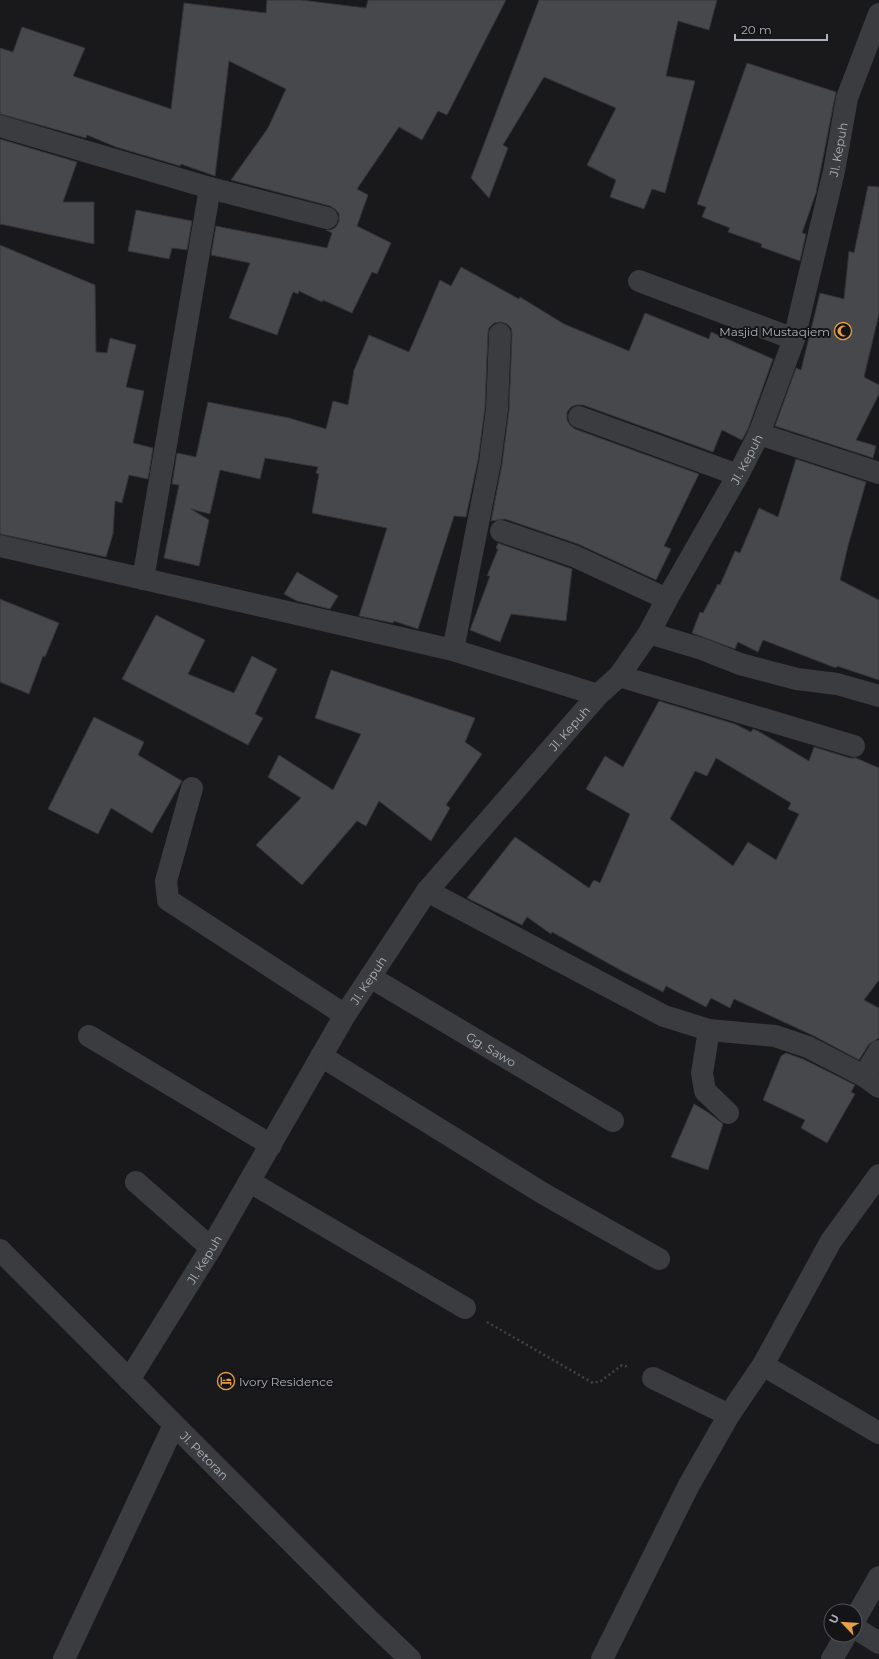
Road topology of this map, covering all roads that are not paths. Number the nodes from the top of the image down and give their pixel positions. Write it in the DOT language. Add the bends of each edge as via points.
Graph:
graph roads {
  1 [pos="879,14"];
  2 [pos="873,49"];
  3 [pos="0,126"];
  4 [pos="210,188"];
  5 [pos="327,218"];
  6 [pos="639,282"];
  7 [pos="500,334"];
  8 [pos="794,339"];
  9 [pos="579,417"];
  10 [pos="759,434"];
  11 [pos="879,473"];
  12 [pos="738,475"];
  13 [pos="501,531"];
  14 [pos="0,546"];
  15 [pos="143,580"];
  16 [pos="667,599"];
  17 [pos="649,633"];
  18 [pos="453,650"];
  19 [pos="619,676"];
  20 [pos="598,695"];
  21 [pos="879,696"];
  22 [pos="854,746"];
  23 [pos="192,788"];
  24 [pos="427,891"];
  25 [pos="370,977"];
  26 [pos="345,1015"];
  27 [pos="709,1030"];
  28 [pos="89,1036"];
  29 [pos="879,1051"];
  30 [pos="320,1056"];
  31 [pos="871,1081"];
  32 [pos="728,1113"];
  33 [pos="613,1121"];
  34 [pos="271,1145"];
  35 [pos="879,1175"];
  36 [pos="136,1182"];
  37 [pos="250,1182"];
  38 [pos="211,1248"];
  39 [pos="0,1250"];
  40 [pos="658,1259"];
  41 [pos="465,1308"];
  42 [pos="763,1366"];
  43 [pos="653,1378"];
  44 [pos="129,1380"];
  45 [pos="729,1415"];
  46 [pos="174,1425"];
  47 [pos="879,1433"];
  48 [pos="879,1577"];
  49 [pos="863,1605"];
  50 [pos="863,1633"];
  51 [pos="879,1642"];
  52 [pos="841,1643"];
  53 [pos="64,1659"];
  54 [pos="410,1659"];
  55 [pos="602,1659"];
  56 [pos="832,1659"];
  1 -- 2 [label="street, Jl. Kepuh"];
  2 -- 8 [label="street, Jl. Kepuh" via="847,98 834,171"];
  3 -- 4 [label="street"];
  4 -- 5 [label="street"];
  4 -- 15 [label="street"];
  6 -- 8 [label="street"];
  7 -- 18 [label="street" via="497,409 490,462"];
  8 -- 10 [label="street, Jl. Kepuh"];
  9 -- 12 [label="street"];
  10 -- 11 [label="street"];
  10 -- 12 [label="street, Jl. Kepuh"];
  12 -- 16 [label="street, Jl. Kepuh"];
  13 -- 16 [label="street" via="574,556"];
  14 -- 15 [label="street"];
  15 -- 18 [label="street"];
  16 -- 17 [label="street, Jl. Kepuh"];
  17 -- 19 [label="street, Jl. Kepuh"];
  17 -- 21 [label="street" via="740,664 796,679 837,684"];
  18 -- 20 [label="street"];
  19 -- 20 [label="street, Jl. Kepuh"];
  19 -- 22 [label="street"];
  20 -- 24 [label="street, Jl. Kepuh"];
  23 -- 26 [label="street" via="166,881 168,900"];
  24 -- 25 [label="street, Jl. Kepuh"];
  24 -- 27 [label="street" via="664,1016"];
  25 -- 26 [label="street, Jl. Kepuh"];
  25 -- 33 [label="street, Gg. Sawo"];
  26 -- 30 [label="street, Jl. Kepuh"];
  27 -- 31 [label="street" via="775,1036 808,1047"];
  27 -- 32 [label="street" via="702,1073 704,1092"];
  28 -- 34 [label="street"];
  29 -- 31 [label="street"];
  30 -- 34 [label="street, Jl. Kepuh"];
  30 -- 40 [label="street" via="544,1194"];
  34 -- 37 [label="street, Jl. Kepuh"];
  35 -- 42 [label="street" via="831,1241"];
  36 -- 38 [label="street"];
  37 -- 38 [label="street, Jl. Kepuh"];
  37 -- 41 [label="street"];
  38 -- 44 [label="street, Jl. Kepuh"];
  39 -- 44 [label="street, Jl. Petoran"];
  42 -- 45 [label="street"];
  42 -- 47 [label="street"];
  43 -- 45 [label="street"];
  44 -- 46 [label="street, Jl. Petoran"];
  45 -- 55 [label="street" via="686,1492"];
  46 -- 53 [label="street"];
  46 -- 54 [label="street, Jl. Petoran"];
  48 -- 49 [label="street"];
  50 -- 51 [label="street"];
  52 -- 56 [label="street"];
}
